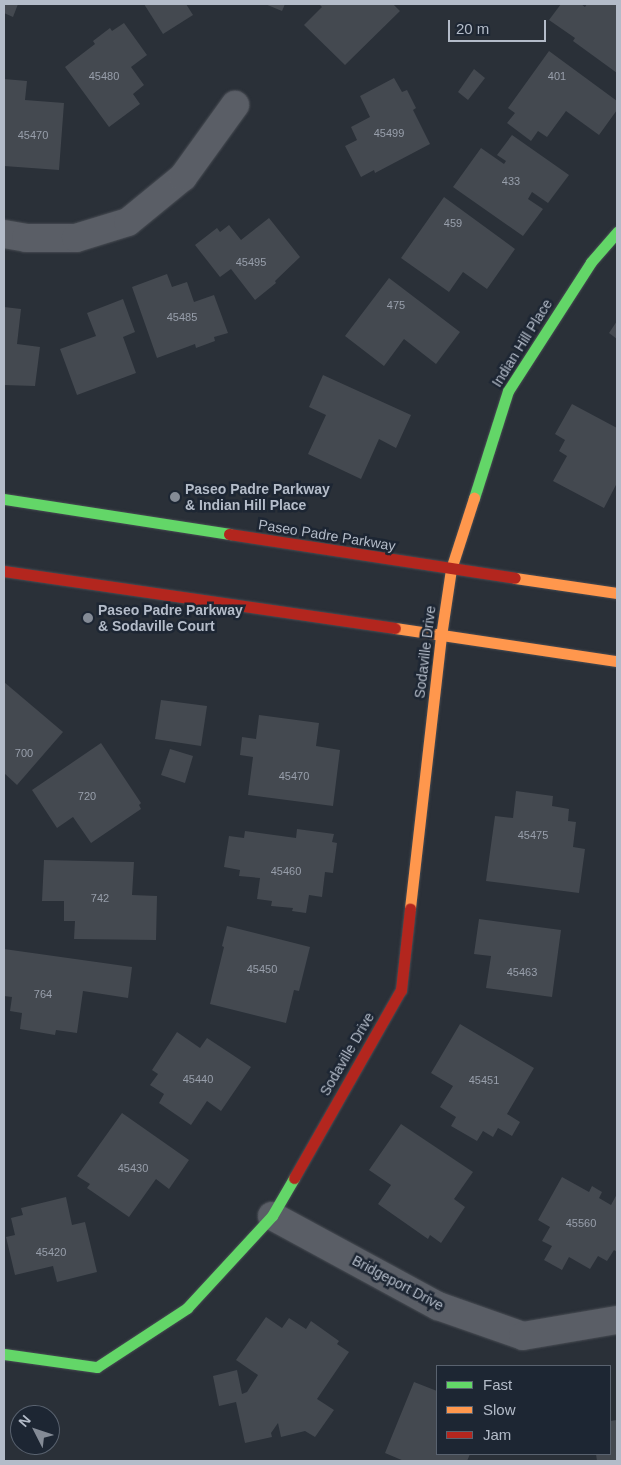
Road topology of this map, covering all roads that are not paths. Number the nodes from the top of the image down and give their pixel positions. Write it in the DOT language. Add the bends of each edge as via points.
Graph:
graph roads {
  1 [pos="235,105"];
  2 [pos="617,232"];
  3 [pos="4,234"];
  4 [pos="4,499"];
  5 [pos="451,569"];
  6 [pos="4,571"];
  7 [pos="617,593"];
  8 [pos="441,636"];
  9 [pos="617,661"];
  10 [pos="272,1216"];
  11 [pos="617,1320"];
  12 [pos="4,1354"];
  1 -- 3 [label="street" via="183,177 128,222 76,238 26,238"];
  2 -- 5 [label="street, Indian Hill Place" via="591,262 508,391"];
  4 -- 5 [label="street, Paseo Padre Parkway"];
  5 -- 7 [label="street, Paseo Padre Parkway"];
  5 -- 8 [label="street, Sodaville Drive"];
  6 -- 8 [label="street"];
  8 -- 9 [label="street"];
  8 -- 10 [label="street, Sodaville Drive" via="401,990"];
  10 -- 11 [label="street, Bridgeport Drive" via="438,1306 524,1336"];
  10 -- 12 [label="street, Sodaville Drive" via="187,1308 97,1367"];
}
